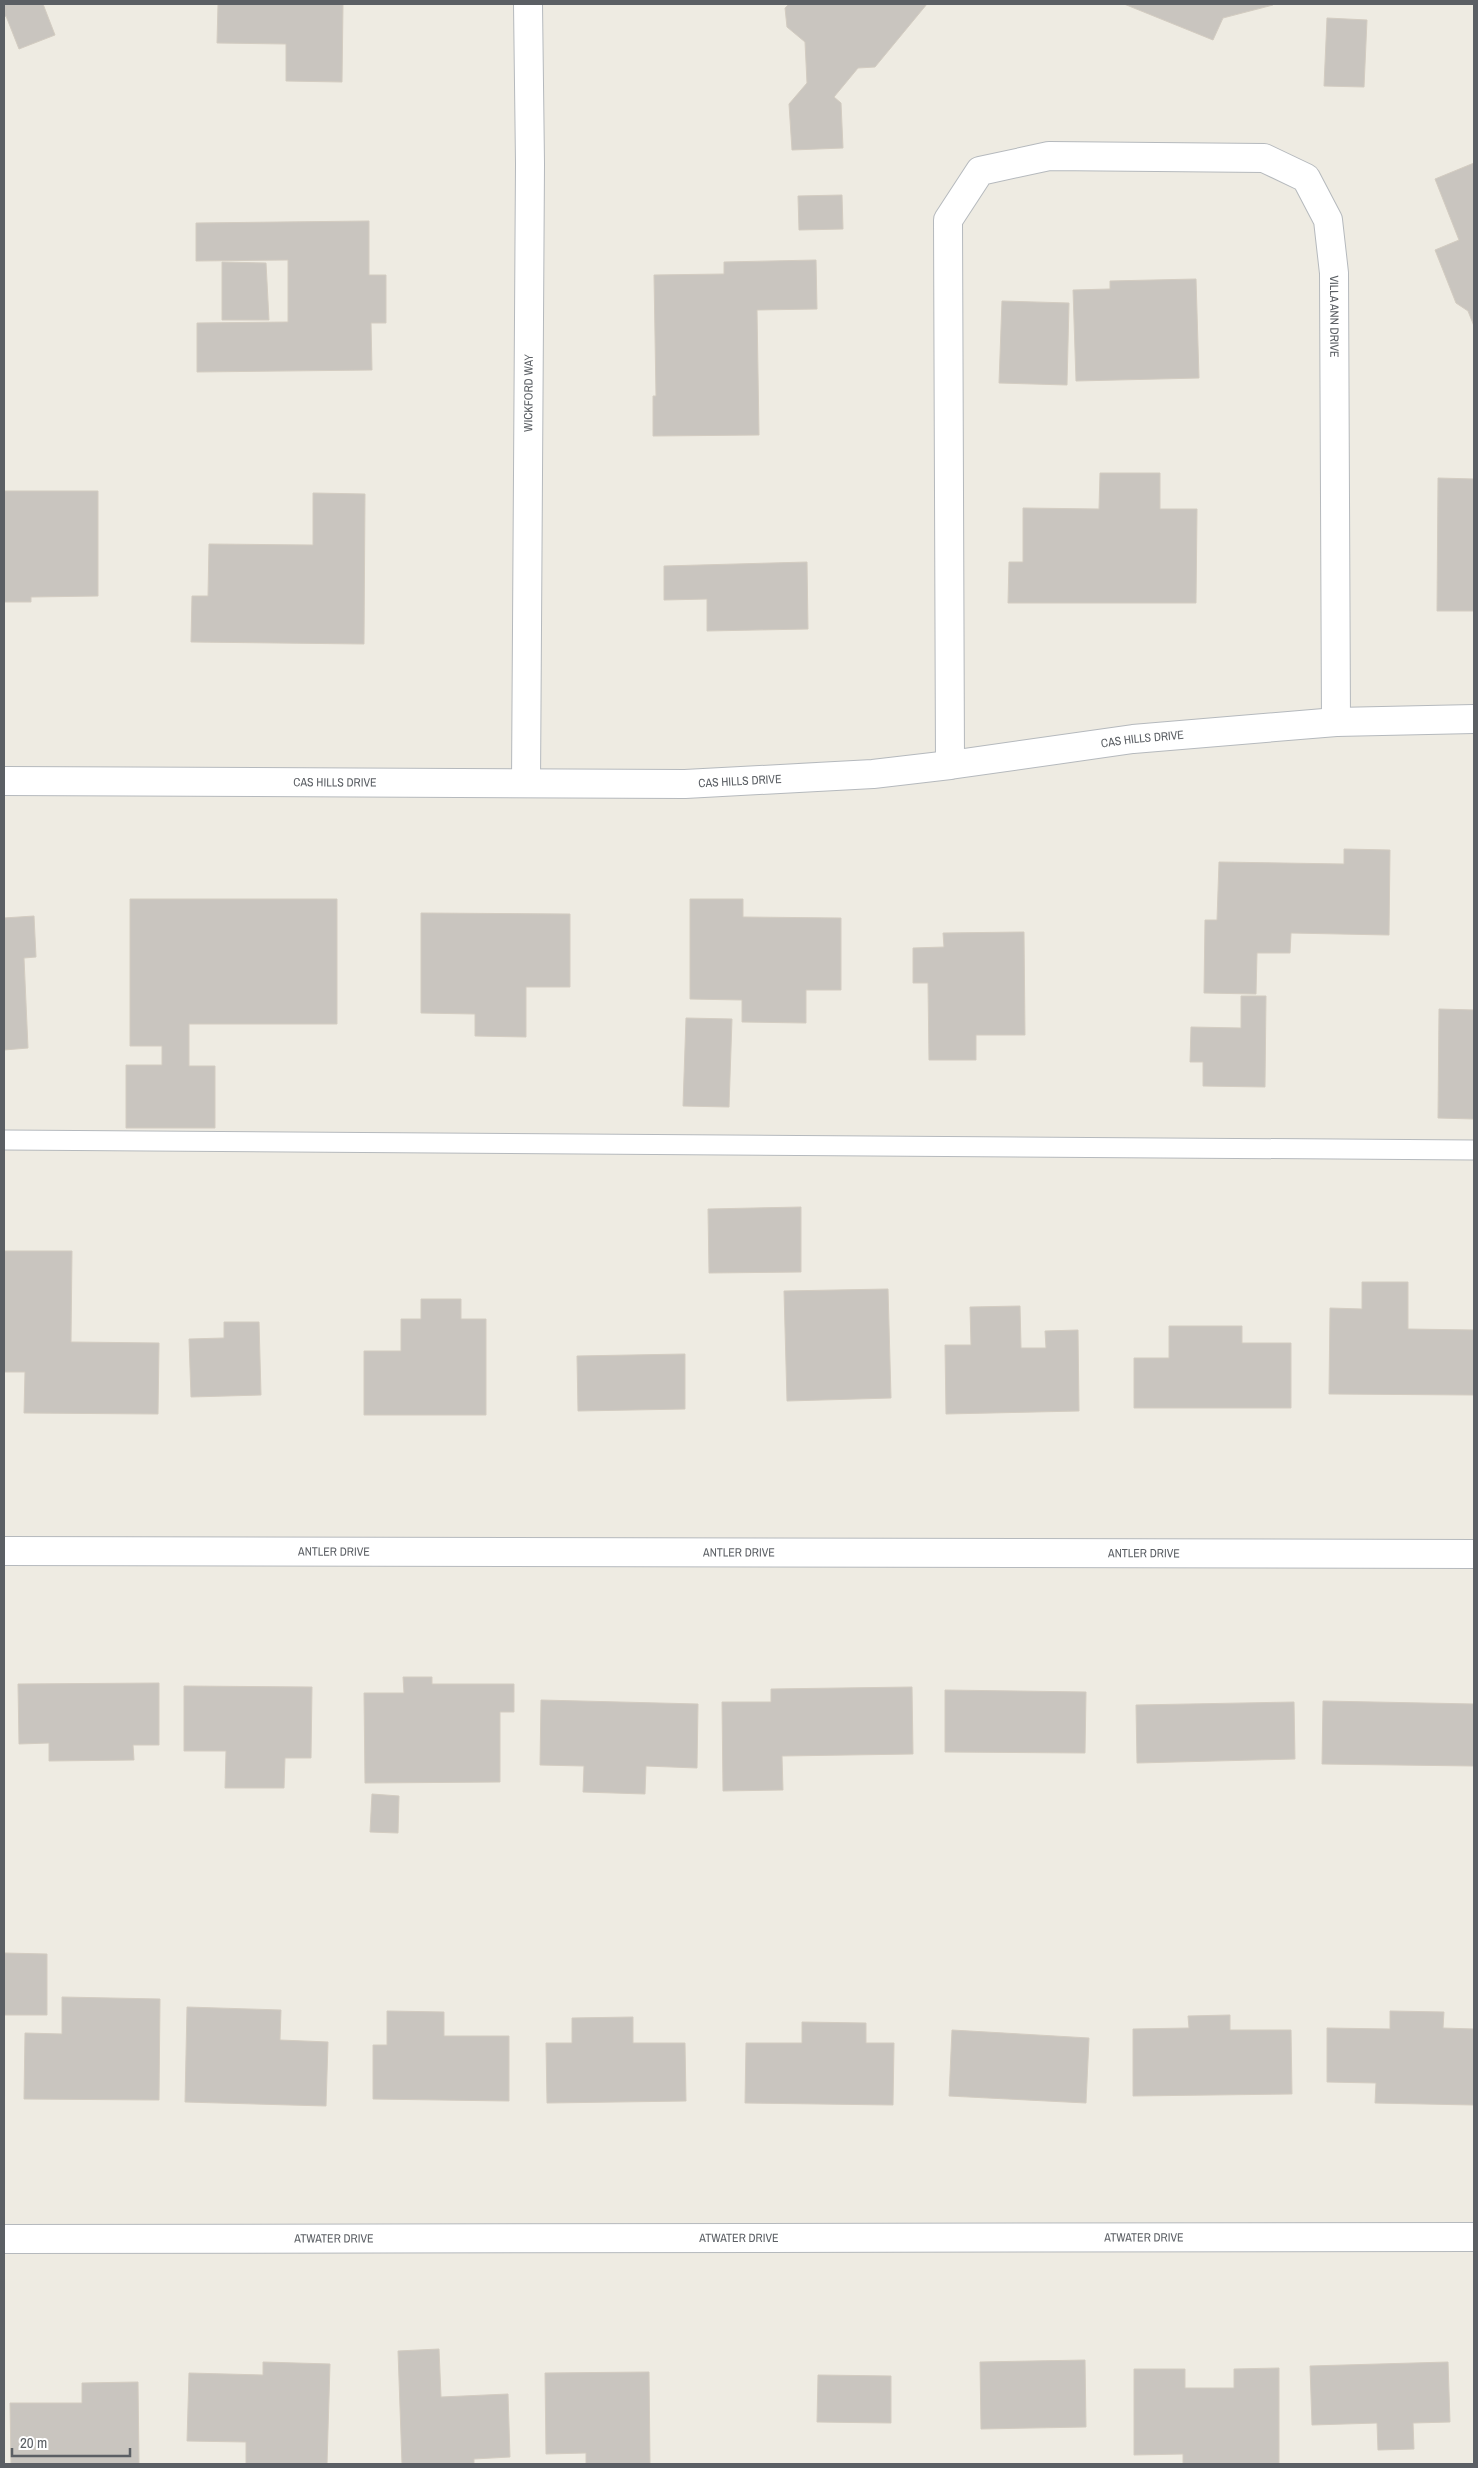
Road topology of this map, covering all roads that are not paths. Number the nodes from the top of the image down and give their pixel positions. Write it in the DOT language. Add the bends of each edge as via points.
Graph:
graph roads {
  1 [pos="528,4"];
  2 [pos="1474,720"];
  3 [pos="1336,722"];
  4 [pos="950,765"];
  5 [pos="4,781"];
  6 [pos="526,783"];
  7 [pos="4,1140"];
  8 [pos="1474,1150"];
  9 [pos="4,1551"];
  10 [pos="1474,1554"];
  11 [pos="1474,2236"];
  12 [pos="4,2239"];
  1 -- 6 [label="street, WICKFORD WAY"];
  2 -- 3 [label="street, CAS HILLS DRIVE"];
  3 -- 4 [label="street, CAS HILLS DRIVE" via="1133,739"];
  3 -- 4 [label="street, VILLA ANN DRIVE" via="1334,273 1328,220 1306,178 1264,158 1050,156 980,171 948,220"];
  4 -- 6 [label="street, CAS HILLS DRIVE" via="873,774 685,784"];
  5 -- 6 [label="street, CAS HILLS DRIVE"];
  7 -- 8 [label="lane"];
  9 -- 10 [label="street, ANTLER DRIVE"];
  11 -- 12 [label="street, ATWATER DRIVE"];
}
